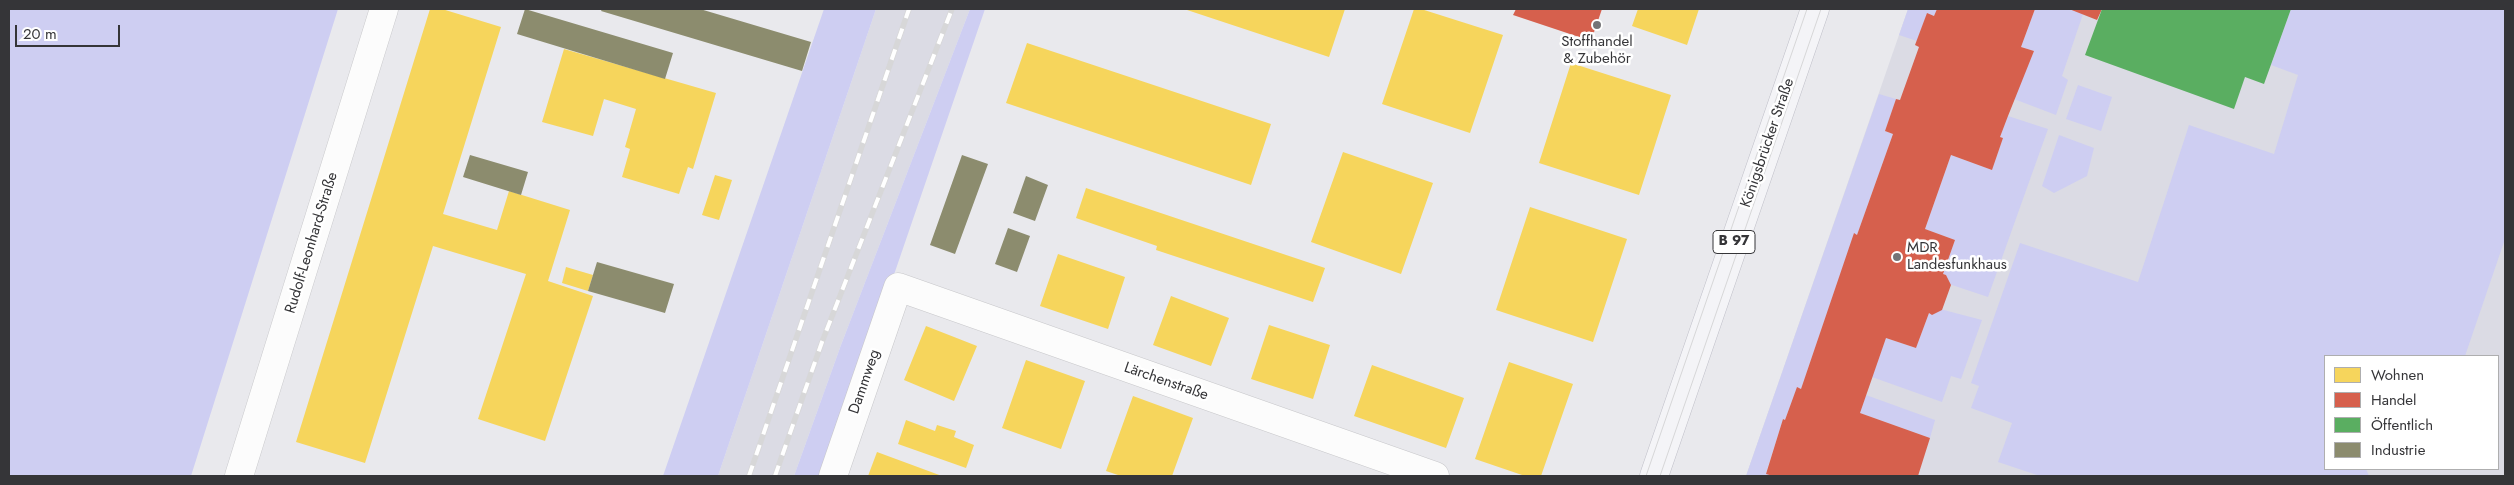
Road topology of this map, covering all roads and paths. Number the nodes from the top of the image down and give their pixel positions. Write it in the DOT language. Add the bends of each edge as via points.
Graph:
graph roads {
  1 [pos="384,9"];
  2 [pos="1815,9"];
  3 [pos="898,287"];
  4 [pos="239,476"];
  5 [pos="833,476"];
  6 [pos="1435,476"];
  7 [pos="1654,476"];
  1 -- 4 [label="street, Rudolf-Leonhard-Straße"];
  2 -- 7 [label="main road, Königsbrücker Straße / B 97"];
  3 -- 5 [label="street, Dammweg"];
  3 -- 6 [label="street, Lärchenstraße"];
}
